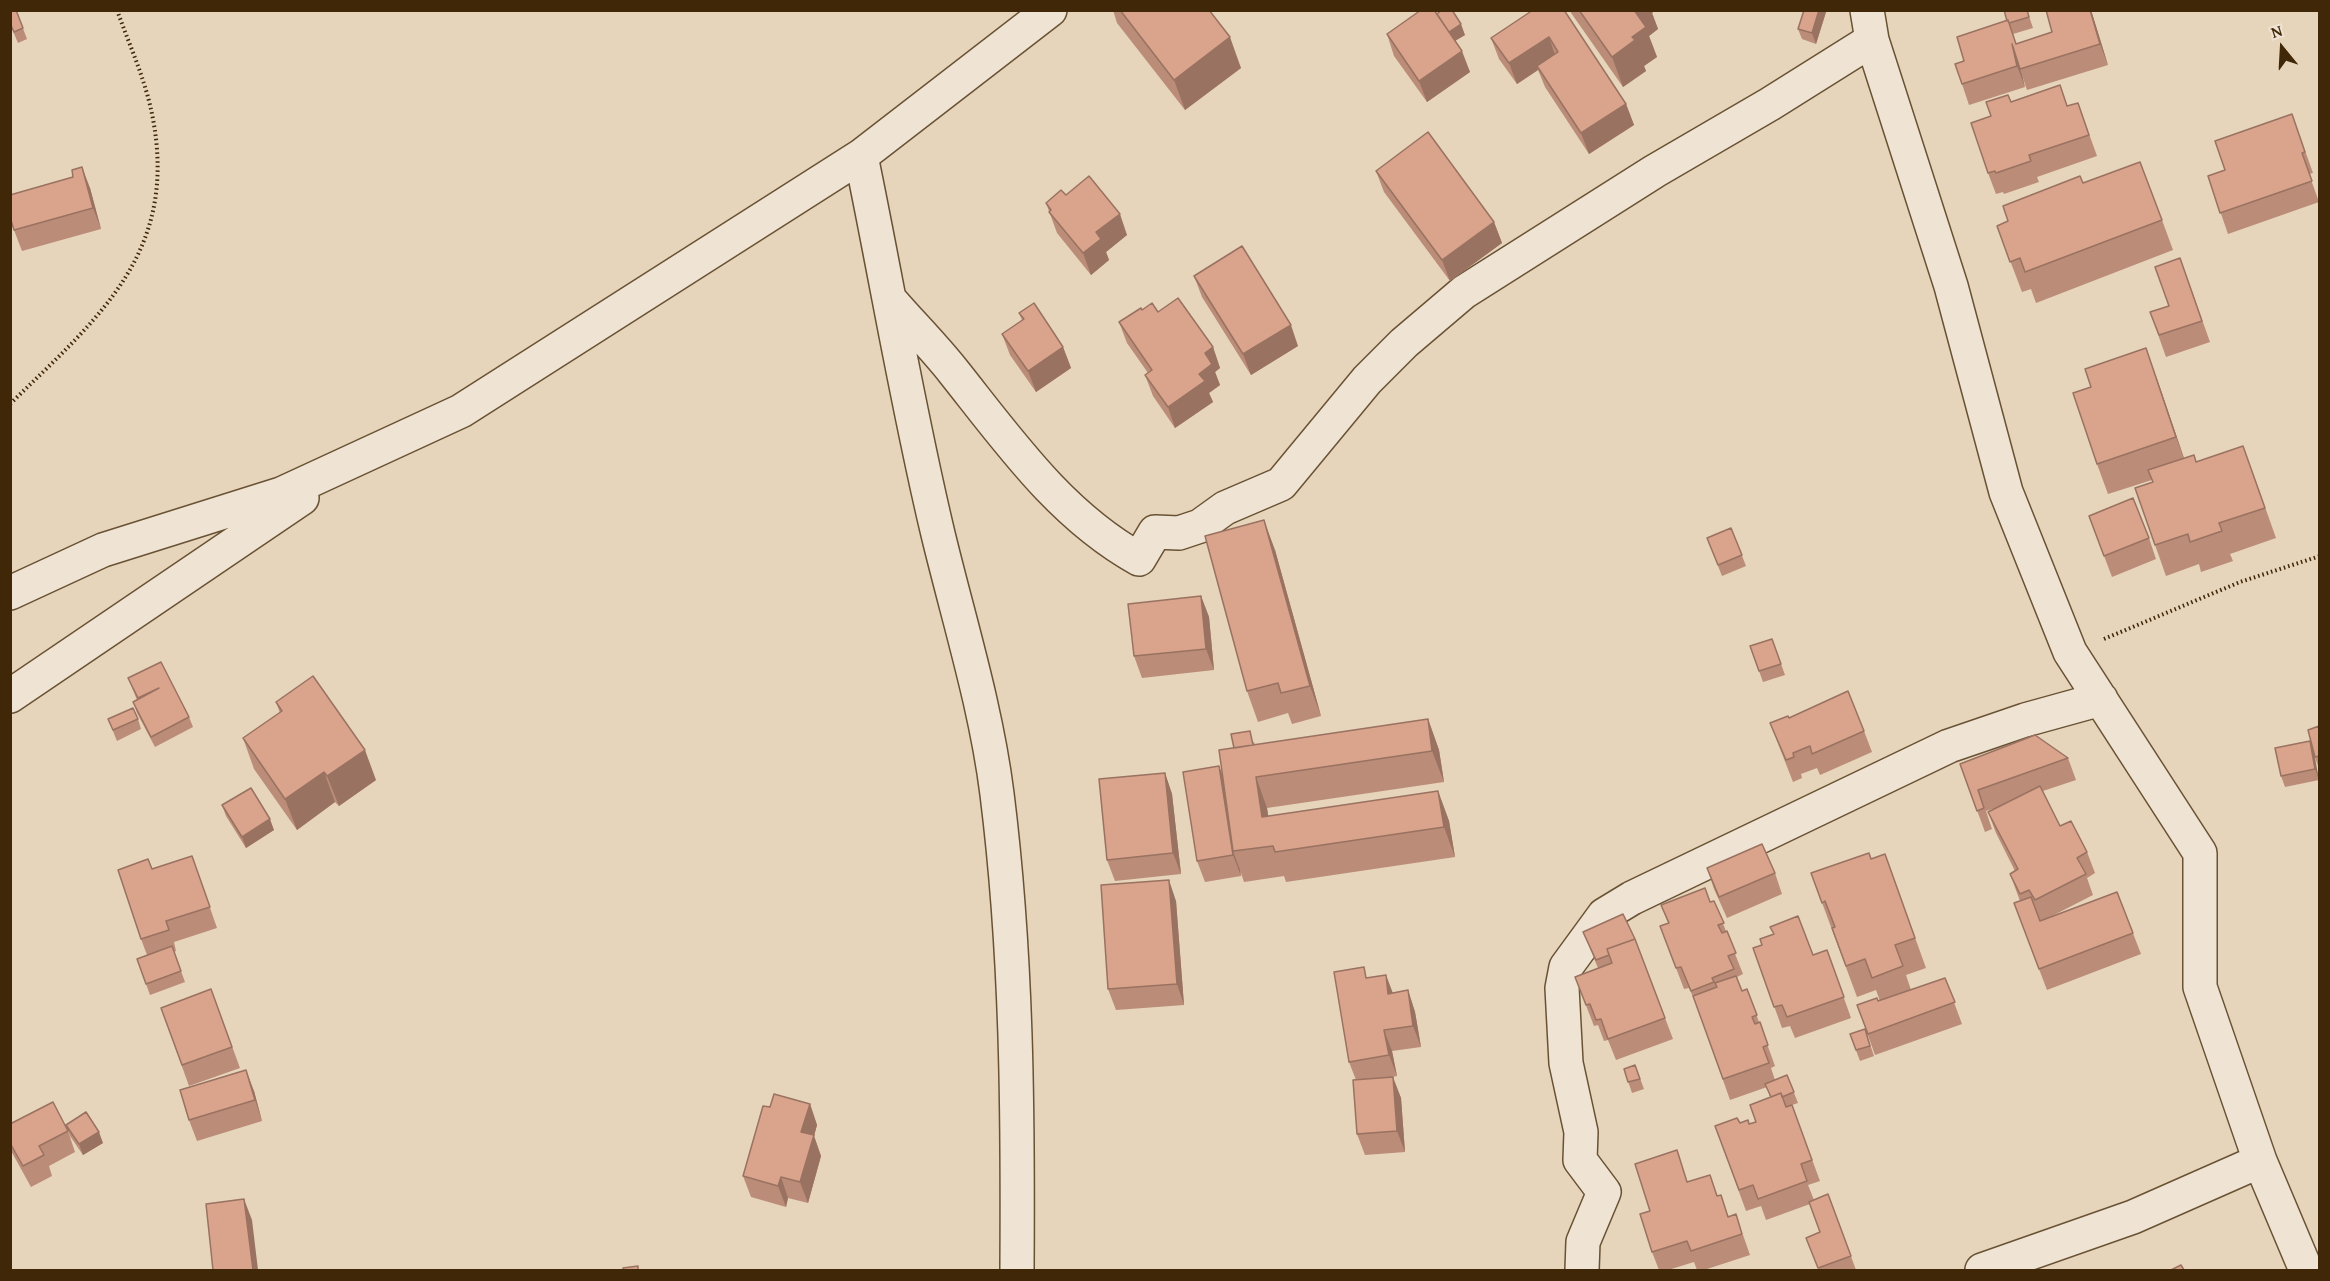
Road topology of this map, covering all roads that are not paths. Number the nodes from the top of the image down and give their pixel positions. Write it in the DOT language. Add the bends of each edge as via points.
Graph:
graph roads {
  1 [pos="1050,10"];
  2 [pos="1870,25"];
  3 [pos="861,156"];
  4 [pos="892,302"];
  5 [pos="349,465"];
  6 [pos="10,593"];
  7 [pos="10,696"];
  8 [pos="2101,699"];
  9 [pos="2260,1161"];
  10 [pos="1017,1270"];
  11 [pos="1582,1270"];
  12 [pos="1982,1270"];
  13 [pos="2306,1270"];
  1 -- 3 [label="street"];
  2 -- 4 [label="street" via="1770,104 1655,171 1464,292 1367,380 1281,484 1225,508 1200,526 1179,533 1155,532 1139,559 1090,526 1022,461 951,368"];
  2 -- 8 [label="street" via="1952,286 2006,492 2070,652"];
  3 -- 4 [label="street"];
  3 -- 5 [label="street" via="461,411"];
  4 -- 10 [label="street" via="918,443 966,639 997,792 1016,1000"];
  5 -- 6 [label="street" via="281,494 104,550"];
  5 -- 7 [label="street"];
  8 -- 9 [label="street" via="2200,853 2200,987"];
  8 -- 11 [label="street" via="1949,746 1604,915 1566,967 1562,988 1566,1063 1581,1132 1580,1160 1604,1192 1583,1242"];
  9 -- 12 [label="street" via="2133,1217"];
  9 -- 13 [label="street"];
}
